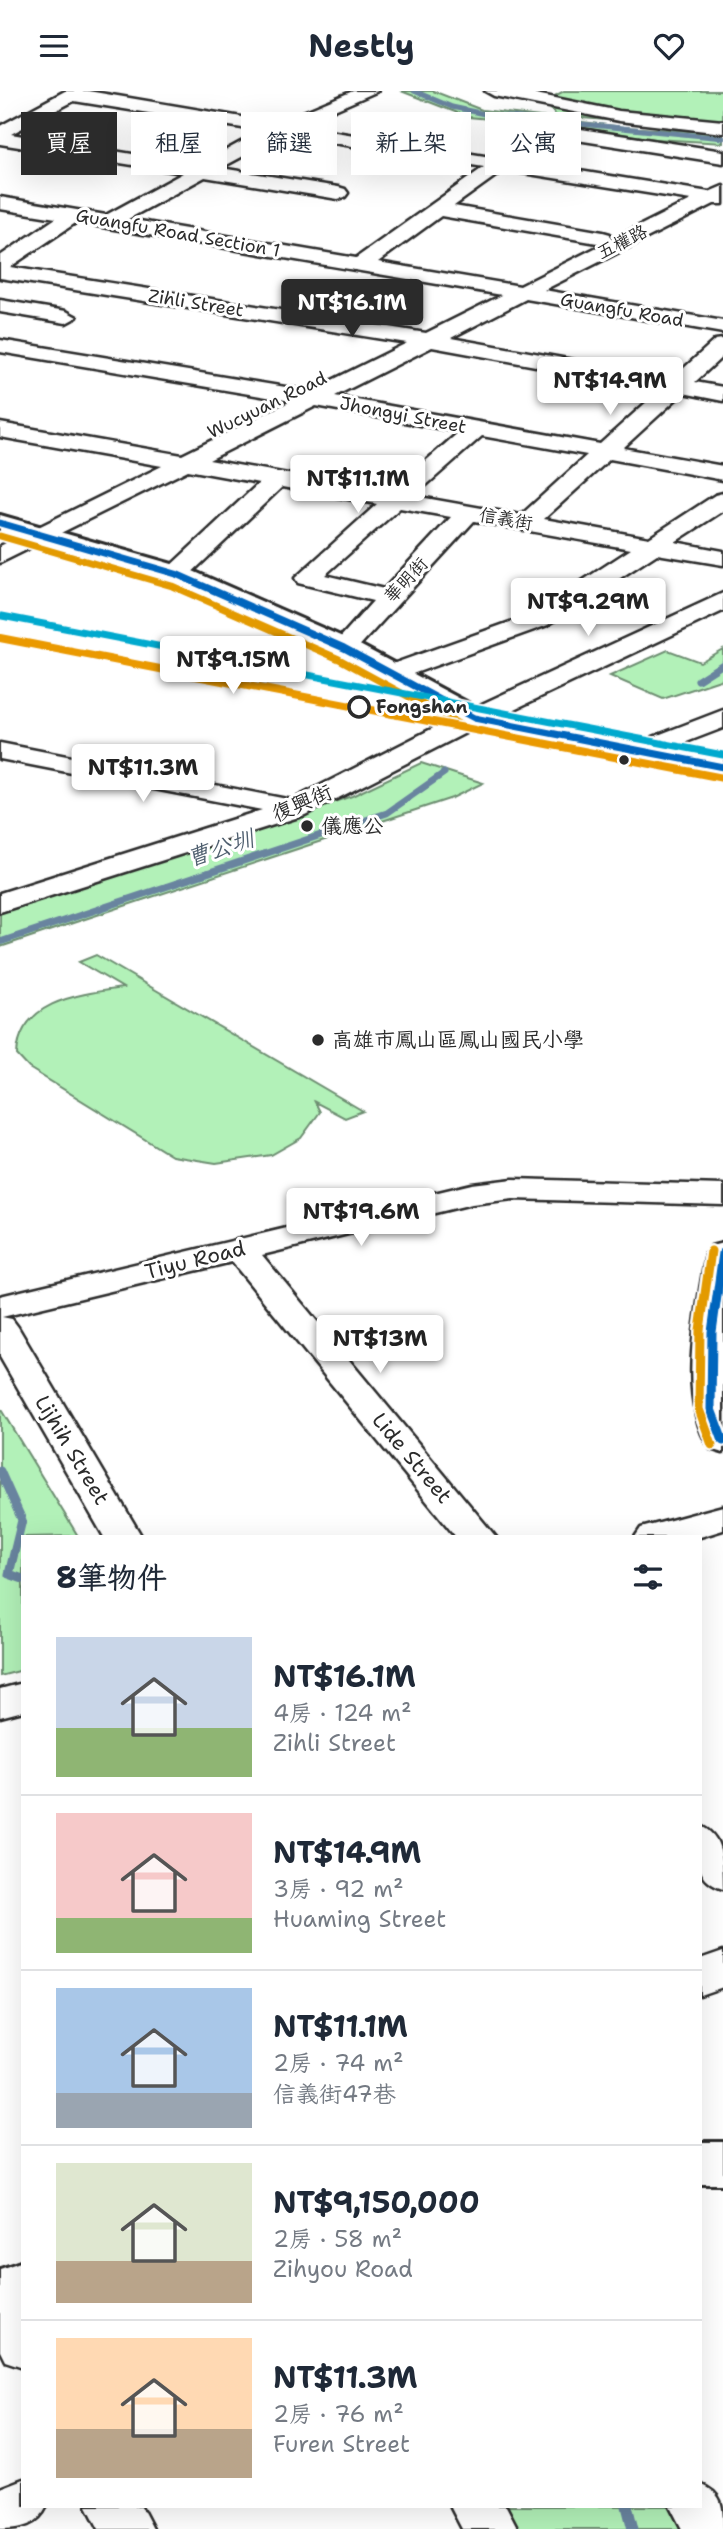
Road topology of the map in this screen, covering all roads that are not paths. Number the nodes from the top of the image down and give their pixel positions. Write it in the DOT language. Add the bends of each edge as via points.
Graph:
graph roads {
  1 [pos="494,91"];
  2 [pos="363,92"];
  3 [pos="75,93"];
  4 [pos="317,112"];
  5 [pos="241,122"];
  6 [pos="723,127"];
  7 [pos="0,135"];
  8 [pos="581,135"];
  9 [pos="337,138"];
  10 [pos="723,157"];
  11 [pos="131,158"];
  12 [pos="485,162"];
  13 [pos="227,174"];
  14 [pos="192,175"];
  15 [pos="485,175"];
  16 [pos="573,175"];
  17 [pos="723,179"];
  18 [pos="338,193"];
  19 [pos="712,196"];
  20 [pos="0,203"];
  21 [pos="438,209"];
  22 [pos="74,215"];
  23 [pos="108,222"];
  24 [pos="603,238"];
  25 [pos="0,265"];
  26 [pos="360,265"];
  27 [pos="0,272"];
  28 [pos="511,291"];
  29 [pos="0,306"];
  30 [pos="66,317"];
  31 [pos="723,327"];
  32 [pos="406,337"];
  33 [pos="429,340"];
  34 [pos="723,345"];
  35 [pos="0,346"];
  36 [pos="677,385"];
  37 [pos="289,394"];
  38 [pos="723,394"];
  39 [pos="313,399"];
  40 [pos="476,429"];
  41 [pos="0,431"];
  42 [pos="607,452"];
  43 [pos="159,458"];
  44 [pos="186,462"];
  45 [pos="723,473"];
  46 [pos="278,478"];
  47 [pos="397,500"];
  48 [pos="723,500"];
  49 [pos="469,512"];
  50 [pos="526,523"];
  51 [pos="15,531"];
  52 [pos="653,546"];
  53 [pos="0,556"];
  54 [pos="723,558"];
  55 [pos="176,574"];
  56 [pos="390,598"];
  57 [pos="718,608"];
  58 [pos="2,630"];
  59 [pos="344,648"];
  60 [pos="393,673"];
  61 [pos="474,718"];
  62 [pos="723,718"];
  63 [pos="0,751"];
  64 [pos="642,751"];
  65 [pos="723,767"];
  66 [pos="295,809"];
  67 [pos="0,888"];
  68 [pos="30,894"];
  69 [pos="0,904"];
  70 [pos="723,1195"];
  71 [pos="239,1249"];
  72 [pos="721,1274"];
  73 [pos="0,1307"];
  74 [pos="0,1327"];
  75 [pos="723,1441"];
  76 [pos="723,1518"];
  77 [pos="122,1535"];
  78 [pos="475,1535"];
  79 [pos="661,1535"];
  80 [pos="21,1698"];
  81 [pos="0,1703"];
  82 [pos="702,1844"];
  83 [pos="723,1873"];
  84 [pos="723,1968"];
  85 [pos="702,1977"];
  86 [pos="702,2163"];
  87 [pos="723,2163"];
  88 [pos="21,2284"];
  89 [pos="0,2293"];
  90 [pos="0,2304"];
  91 [pos="21,2342"];
  92 [pos="21,2503"];
  93 [pos="114,2508"];
  94 [pos="477,2508"];
  95 [pos="696,2508"];
  96 [pos="0,2512"];
  97 [pos="127,2529"];
  98 [pos="492,2529"];
  99 [pos="712,2529"];
  1 -- 6 [label="street" via="619,115"];
  2 -- 4 [label="street"];
  3 -- 5 [label="street"];
  3 -- 7 [label="street"];
  7 -- 11 [label="street"];
  8 -- 10 [label="street"];
  9 -- 12 [label="street"];
  13 -- 18 [label="street"];
  14 -- 23 [label="street"];
  15 -- 21 [label="street"];
  16 -- 19 [label="street"];
  17 -- 19 [label="street, Wucyuan Road"];
  19 -- 24 [label="street, Wucyuan Road"];
  19 -- 28 [label="street, 五權路"];
  20 -- 22 [label="street, Guangfu Road Section 1"];
  21 -- 24 [label="street"];
  21 -- 26 [label="street"];
  22 -- 23 [label="street, Guangfu Road Section 1"];
  22 -- 25 [label="street"];
  23 -- 26 [label="street, Guangfu Road Section 1"];
  24 -- 28 [label="street, Wucyuan Road"];
  26 -- 28 [label="street, Guangfu Road Section 1"];
  27 -- 32 [label="street, Zihli Street"];
  28 -- 31 [label="street, Guangfu Road"];
  28 -- 32 [label="street, Wucyuan Road"];
  28 -- 33 [label="street, Wucyuan Road"];
  29 -- 30 [label="street"];
  32 -- 33 [label="street, Zihli Street"];
  32 -- 37 [label="street, Wucyuan Road"];
  33 -- 36 [label="street, Zihli Street"];
  33 -- 39 [label="street, Wucyuan Road"];
  34 -- 36 [label="street"];
  35 -- 37 [label="street, Jhongyi Street"];
  36 -- 38 [label="street, Zihli Street"];
  36 -- 42 [label="street"];
  37 -- 39 [label="street, Jhongyi Street"];
  37 -- 43 [label="street, Wucyuan Road"];
  39 -- 40 [label="street, Jhongyi Street"];
  39 -- 44 [label="street, Wucyuan Road"];
  40 -- 42 [label="street, Jhongyi Street"];
  40 -- 47 [label="street"];
  41 -- 43 [label="street, 信義街"];
  42 -- 45 [label="street, Jhongyi Street"];
  42 -- 50 [label="street"];
  43 -- 44 [label="street, 信義街"];
  43 -- 51 [label="street, Wucyuan Road"];
  44 -- 46 [label="street, 信義街"];
  44 -- 51 [label="street, Wucyuan Road"];
  46 -- 47 [label="street, 信義街"];
  46 -- 55 [label="street"];
  47 -- 49 [label="street, 信義街"];
  47 -- 56 [label="street" via="306,578"];
  48 -- 52 [label="street"];
  49 -- 50 [label="street, 信義街"];
  49 -- 56 [label="street, 華明街"];
  50 -- 52 [label="street, 信義街"];
  51 -- 53 [label="street, Wucyuan Road"];
  51 -- 55 [label="main road"];
  52 -- 54 [label="street, 信義街"];
  52 -- 60 [label="street" via="539,620"];
  55 -- 59 [label="main road"];
  56 -- 59 [label="street, 華明街"];
  57 -- 61 [label="street, 復興街"];
  58 -- 61 [label="street"];
  59 -- 60 [label="main road"];
  60 -- 61 [label="main road"];
  61 -- 64 [label="main road"];
  61 -- 66 [label="street, 復興街"];
  62 -- 64 [label="street"];
  63 -- 66 [label="street"];
  64 -- 65 [label="main road"];
  66 -- 68 [label="street, 復興街"];
  67 -- 68 [label="street"];
  68 -- 69 [label="street, 復興街"];
  70 -- 71 [label="street, Tiyu Road" via="472,1194"];
  71 -- 73 [label="street, Tiyu Road"];
  71 -- 78 [label="street, Lide Street"];
  72 -- 75 [label="street" via="712,1332 711,1409"];
  74 -- 77 [label="street, Lijhih Street"];
  76 -- 79 [label="street"];
  80 -- 81 [label="street"];
  82 -- 83 [label="street"];
  84 -- 85 [label="street"];
  86 -- 87 [label="main road"];
  88 -- 89 [label="main road"];
  90 -- 91 [label="street"];
  92 -- 96 [label="street"];
  93 -- 97 [label="street"];
  94 -- 98 [label="street"];
  95 -- 99 [label="street"];
}
